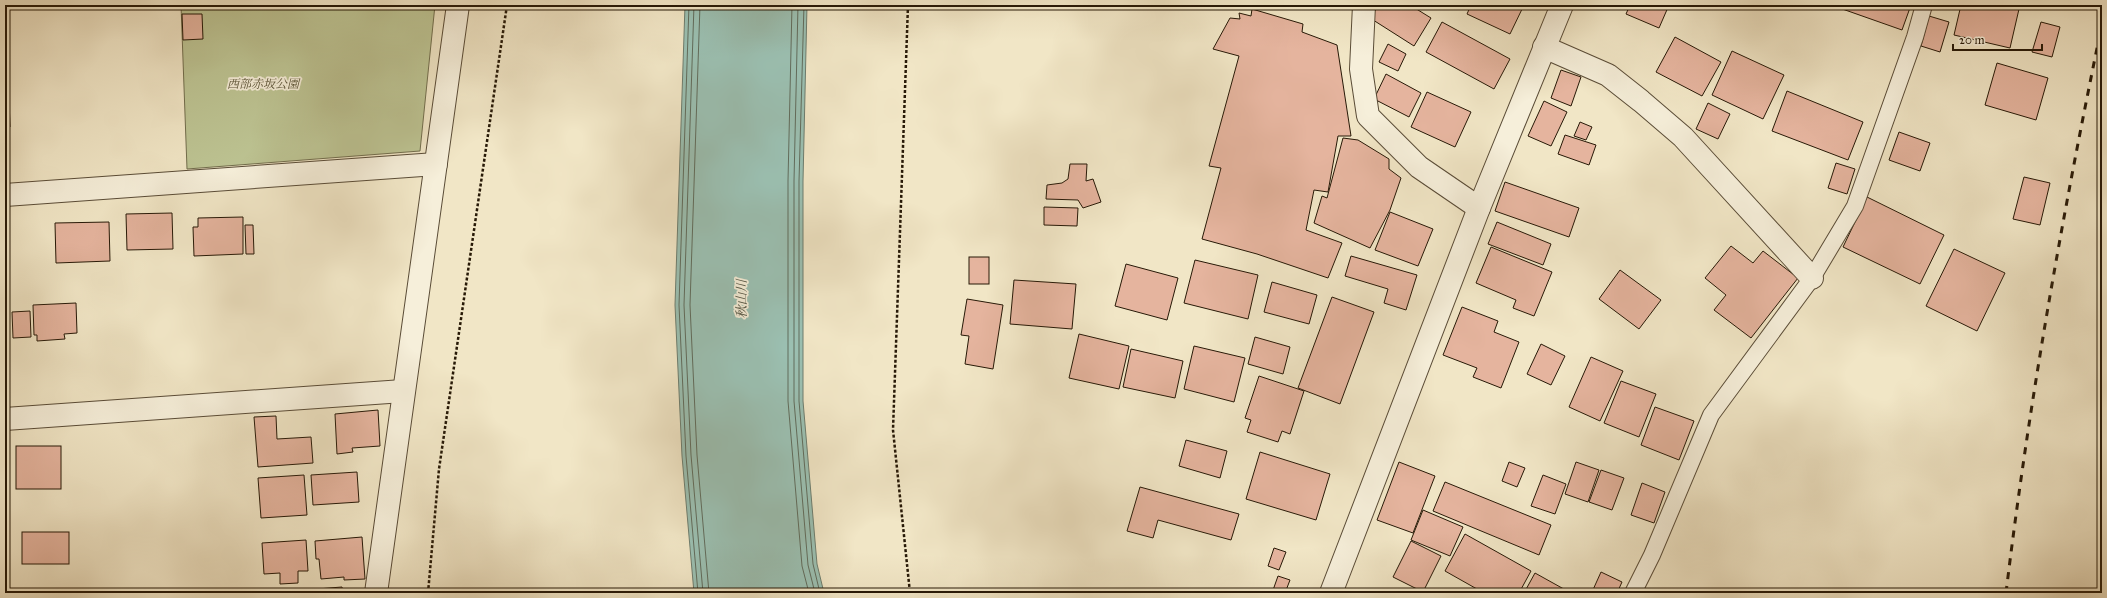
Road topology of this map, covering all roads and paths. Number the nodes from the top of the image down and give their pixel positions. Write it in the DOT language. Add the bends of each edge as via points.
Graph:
graph roads {
  1 [pos="458,5"];
  2 [pos="507,5"];
  3 [pos="908,5"];
  4 [pos="1364,5"];
  5 [pos="1562,5"];
  6 [pos="1924,5"];
  7 [pos="1544,47"];
  8 [pos="436,164"];
  9 [pos="5,196"];
  10 [pos="1479,208"];
  11 [pos="1812,278"];
  12 [pos="403,391"];
  13 [pos="5,419"];
  14 [pos="376,593"];
  15 [pos="428,593"];
  16 [pos="910,593"];
  17 [pos="1331,593"];
  18 [pos="1633,593"];
  1 -- 8 [label="street"];
  2 -- 15 [label="path" via="439,469"];
  3 -- 16 [label="path" via="893,430"];
  4 -- 10 [label="street" via="1361,68 1368,116 1419,167"];
  5 -- 7 [label="street"];
  6 -- 11 [label="lane" via="1915,37 1854,206"];
  7 -- 10 [label="street"];
  7 -- 11 [label="street" via="1608,76 1641,101 1683,138"];
  8 -- 9 [label="street"];
  8 -- 12 [label="street"];
  10 -- 17 [label="street"];
  11 -- 18 [label="lane" via="1711,415 1652,555"];
  12 -- 13 [label="street"];
  12 -- 14 [label="street"];
}
